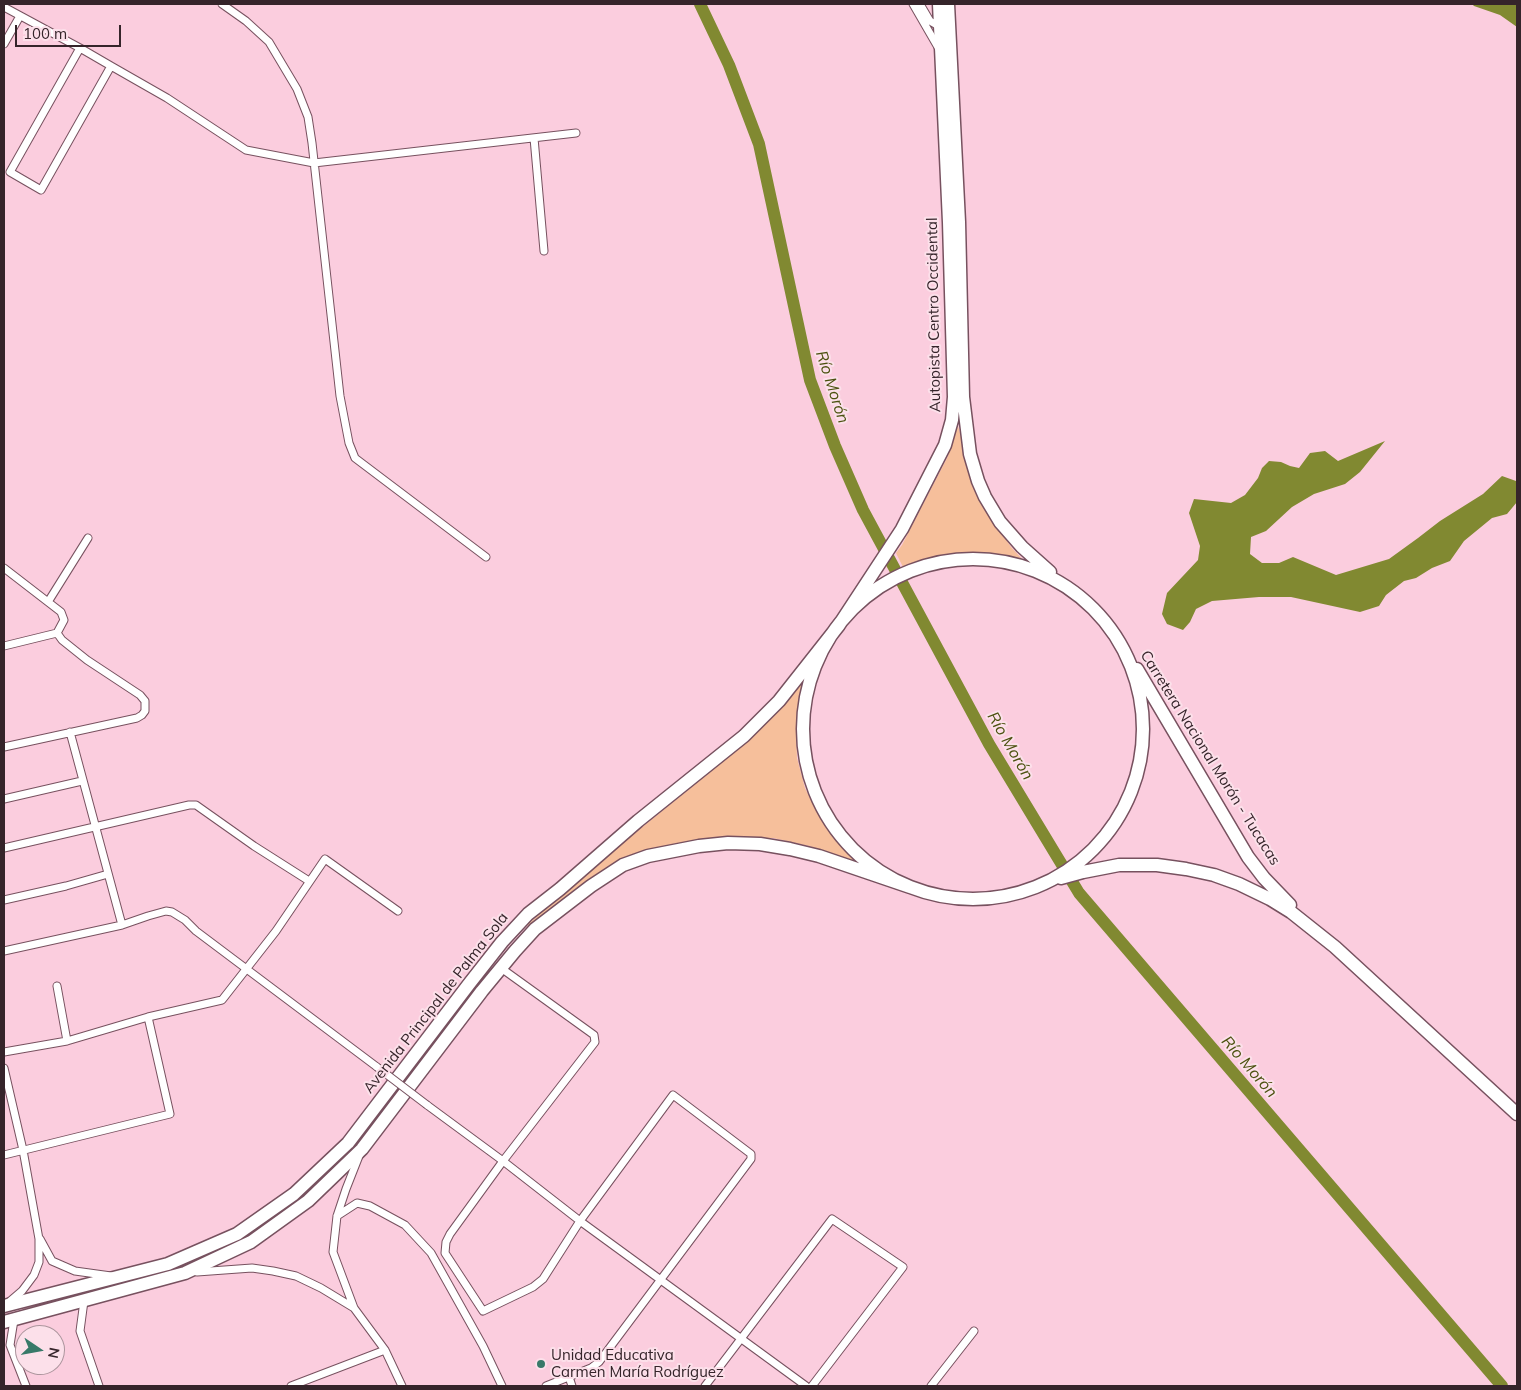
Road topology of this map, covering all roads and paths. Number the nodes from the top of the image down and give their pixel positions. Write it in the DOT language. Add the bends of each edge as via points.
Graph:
graph roads {
  1 [pos="222,4"];
  2 [pos="913,4"];
  3 [pos="920,4"];
  4 [pos="939,4"];
  5 [pos="948,4"];
  6 [pos="4,7"];
  7 [pos="20,16"];
  8 [pos="944,29"];
  9 [pos="4,44"];
  10 [pos="80,48"];
  11 [pos="941,53"];
  12 [pos="111,66"];
  13 [pos="576,133"];
  14 [pos="534,138"];
  15 [pos="314,163"];
  16 [pos="544,250"];
  17 [pos="88,538"];
  18 [pos="486,557"];
  19 [pos="4,568"];
  20 [pos="1071,590"];
  21 [pos="48,602"];
  22 [pos="839,625"];
  23 [pos="57,633"];
  24 [pos="1117,640"];
  25 [pos="4,646"];
  26 [pos="70,732"];
  27 [pos="4,747"];
  28 [pos="82,780"];
  29 [pos="4,799"];
  30 [pos="96,827"];
  31 [pos="4,848"];
  32 [pos="1074,870"];
  33 [pos="108,874"];
  34 [pos="309,881"];
  35 [pos="910,887"];
  36 [pos="4,900"];
  37 [pos="398,911"];
  38 [pos="122,925"];
  39 [pos="1319,933"];
  40 [pos="4,951"];
  41 [pos="247,968"];
  42 [pos="501,968"];
  43 [pos="57,986"];
  44 [pos="148,1017"];
  45 [pos="67,1041"];
  46 [pos="4,1052"];
  47 [pos="4,1068"];
  48 [pos="1517,1114"];
  49 [pos="362,1149"];
  50 [pos="23,1150"];
  51 [pos="4,1155"];
  52 [pos="503,1161"];
  53 [pos="337,1216"];
  54 [pos="580,1220"];
  55 [pos="39,1239"];
  56 [pos="185,1273"];
  57 [pos="122,1277"];
  58 [pos="661,1279"];
  59 [pos="84,1301"];
  60 [pos="4,1306"];
  61 [pos="354,1308"];
  62 [pos="9,1321"];
  63 [pos="974,1331"];
  64 [pos="741,1338"];
  65 [pos="386,1350"];
  66 [pos="568,1377"];
  67 [pos="26,1386"];
  68 [pos="99,1386"];
  69 [pos="291,1386"];
  70 [pos="402,1386"];
  71 [pos="502,1386"];
  72 [pos="546,1386"];
  73 [pos="572,1386"];
  74 [pos="705,1386"];
  75 [pos="806,1386"];
  76 [pos="812,1386"];
  77 [pos="931,1386"];
  1 -- 15 [label="street" via="270,42 288,71 308,117"];
  2 -- 11 [label="street"];
  3 -- 8 [label="street" via="930,21"];
  4 -- 8 [label="highway, Autopista Centro Occidental"];
  5 -- 8 [label="highway, Autopista Centro Occidental"];
  6 -- 7 [label="street"];
  7 -- 9 [label="street"];
  7 -- 10 [label="street"];
  8 -- 11 [label="highway, Autopista Centro Occidental"];
  8 -- 20 [label="highway, Autopista Centro Occidental" via="955,139 964,397 970,454 985,497 1000,522 1022,547"];
  10 -- 12 [label="street"];
  10 -- 12 [label="street" via="10,172 41,190"];
  11 -- 22 [label="highway, Autopista Centro Occidental" via="954,412 945,444 906,520"];
  12 -- 15 [label="street" via="246,150"];
  13 -- 14 [label="street"];
  14 -- 15 [label="street"];
  14 -- 16 [label="street"];
  15 -- 18 [label="street" via="340,396 349,443 356,458"];
  17 -- 21 [label="street"];
  19 -- 21 [label="street"];
  20 -- 22 [label="highway" via="1016,564 996,560 955,560 928,565 883,585"];
  20 -- 24 [label="highway" via="1101,618"];
  21 -- 23 [label="street" via="64,616"];
  22 -- 35 [label="highway" via="818,660 806,700 804,740 812,781 828,818 854,850 874,868"];
  22 -- 57 [label="highway, Avenida Principal de Palma Sola" via="779,701 744,736 528,914 502,942 348,1143 294,1194 237,1234 168,1264"];
  23 -- 25 [label="street"];
  23 -- 26 [label="street" via="87,660 140,696 145,705 144,712 137,718"];
  24 -- 32 [label="highway" via="1130,664 1138,690 1142,731 1139,758 1128,798 1098,844"];
  24 -- 39 [label="highway, Carretera Nacional Morón - Tucacas" via="1248,857 1268,883"];
  26 -- 27 [label="street"];
  26 -- 28 [label="street"];
  28 -- 29 [label="street"];
  28 -- 30 [label="street"];
  30 -- 31 [label="street"];
  30 -- 33 [label="street"];
  30 -- 34 [label="street" via="196,805"];
  32 -- 35 [label="highway" via="1011,895 977,899 950,898"];
  32 -- 39 [label="highway, Carretera Nacional Morón - Tucacas" via="1132,864 1172,866 1200,872 1239,884 1270,899"];
  33 -- 36 [label="street"];
  33 -- 38 [label="street"];
  34 -- 37 [label="street" via="325,859"];
  34 -- 41 [label="street"];
  35 -- 42 [label="highway, Avenida Principal de Palma Sola" via="819,856 777,846 728,843 672,850 623,865 591,886 535,929"];
  38 -- 40 [label="street"];
  38 -- 41 [label="street" via="172,912"];
  39 -- 48 [label="highway, Carretera Nacional Morón - Tucacas"];
  41 -- 44 [label="street" via="222,1000"];
  41 -- 52 [label="street, bridge"];
  42 -- 49 [label="highway, Avenida Principal de Palma Sola"];
  42 -- 52 [label="street" via="594,1036 595,1042"];
  43 -- 45 [label="street"];
  44 -- 45 [label="street"];
  44 -- 50 [label="street" via="170,1114"];
  45 -- 46 [label="street"];
  47 -- 50 [label="street"];
  49 -- 53 [label="street"];
  49 -- 56 [label="highway, Avenida Principal de Palma Sola" via="308,1200 251,1242"];
  50 -- 51 [label="street"];
  50 -- 55 [label="street"];
  52 -- 54 [label="street"];
  52 -- 54 [label="street" via="446,1242 446,1253 483,1311 543,1279"];
  53 -- 61 [label="street" via="333,1252"];
  53 -- 71 [label="street" via="356,1203 370,1206 405,1225 430,1253"];
  54 -- 58 [label="street"];
  54 -- 58 [label="street" via="673,1095 750,1154 751,1159"];
  55 -- 57 [label="street" via="52,1261 75,1271"];
  55 -- 60 [label="street" via="34,1276"];
  56 -- 59 [label="highway, Avenida Principal de Palma Sola"];
  56 -- 61 [label="street" via="252,1268 273,1271 296,1276"];
  57 -- 60 [label="highway, Avenida Principal de Palma Sola"];
  58 -- 64 [label="street"];
  58 -- 66 [label="street" via="599,1362"];
  59 -- 62 [label="highway, Avenida Principal de Palma Sola"];
  59 -- 68 [label="street" via="80,1331"];
  61 -- 65 [label="street"];
  62 -- 67 [label="street" via="10,1346"];
  63 -- 77 [label="street"];
  64 -- 74 [label="street"];
  64 -- 75 [label="street"];
  64 -- 76 [label="street" via="832,1219 903,1267"];
  65 -- 69 [label="street"];
  65 -- 70 [label="street"];
  66 -- 72 [label="street"];
  66 -- 73 [label="street"];
}
